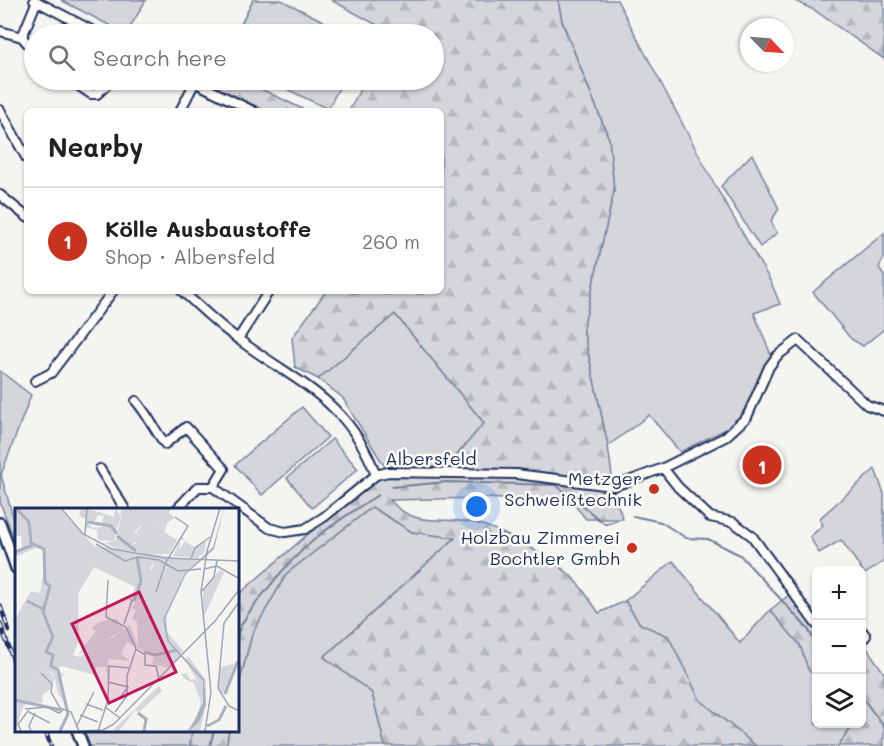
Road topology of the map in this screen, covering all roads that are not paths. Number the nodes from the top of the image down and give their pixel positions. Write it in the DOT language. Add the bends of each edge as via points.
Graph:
graph roads {
  1 [pos="35,1"];
  2 [pos="27,24"];
  3 [pos="80,24"];
  4 [pos="0,31"];
  5 [pos="24,31"];
  6 [pos="22,37"];
  7 [pos="24,39"];
  8 [pos="85,90"];
  9 [pos="101,90"];
  10 [pos="189,90"];
  11 [pos="211,90"];
  12 [pos="181,108"];
  13 [pos="247,108"];
  14 [pos="0,110"];
  15 [pos="24,154"];
  16 [pos="0,195"];
  17 [pos="24,215"];
  18 [pos="111,294"];
  19 [pos="186,294"];
  20 [pos="267,294"];
  21 [pos="238,339"];
  22 [pos="35,381"];
  23 [pos="136,401"];
  24 [pos="884,411"];
  25 [pos="663,468"];
  26 [pos="100,469"];
  27 [pos="376,475"];
  28 [pos="213,487"];
  29 [pos="237,507"];
  30 [pos="124,508"];
  31 [pos="178,508"];
  32 [pos="0,523"];
  33 [pos="14,551"];
  34 [pos="813,620"];
  35 [pos="78,731"];
  36 [pos="83,746"];
  1 -- 2 [label="street"];
  1 -- 3 [label="street"];
  4 -- 6 [label="street"];
  5 -- 6 [label="street"];
  6 -- 7 [label="street"];
  8 -- 9 [label="street" via="91,94"];
  10 -- 12 [label="street"];
  11 -- 13 [label="street"];
  14 -- 15 [label="street"];
  16 -- 17 [label="street"];
  18 -- 22 [label="street" via="51,373"];
  19 -- 21 [label="street"];
  20 -- 21 [label="street"];
  21 -- 27 [label="street" via="338,409 357,435"];
  23 -- 28 [label="street" via="165,444 186,427 216,460 224,469"];
  24 -- 25 [label="street, Albersfeld" via="867,405 798,340 769,367 747,417 724,437"];
  25 -- 27 [label="street, Albersfeld" via="613,486 516,474"];
  25 -- 34 [label="street" via="710,517 733,522 752,536"];
  26 -- 30 [label="street"];
  27 -- 29 [label="street" via="305,529 285,532 269,528"];
  28 -- 29 [label="street"];
  28 -- 31 [label="street" via="198,487"];
  32 -- 33 [label="street"];
  35 -- 36 [label="street"];
}
